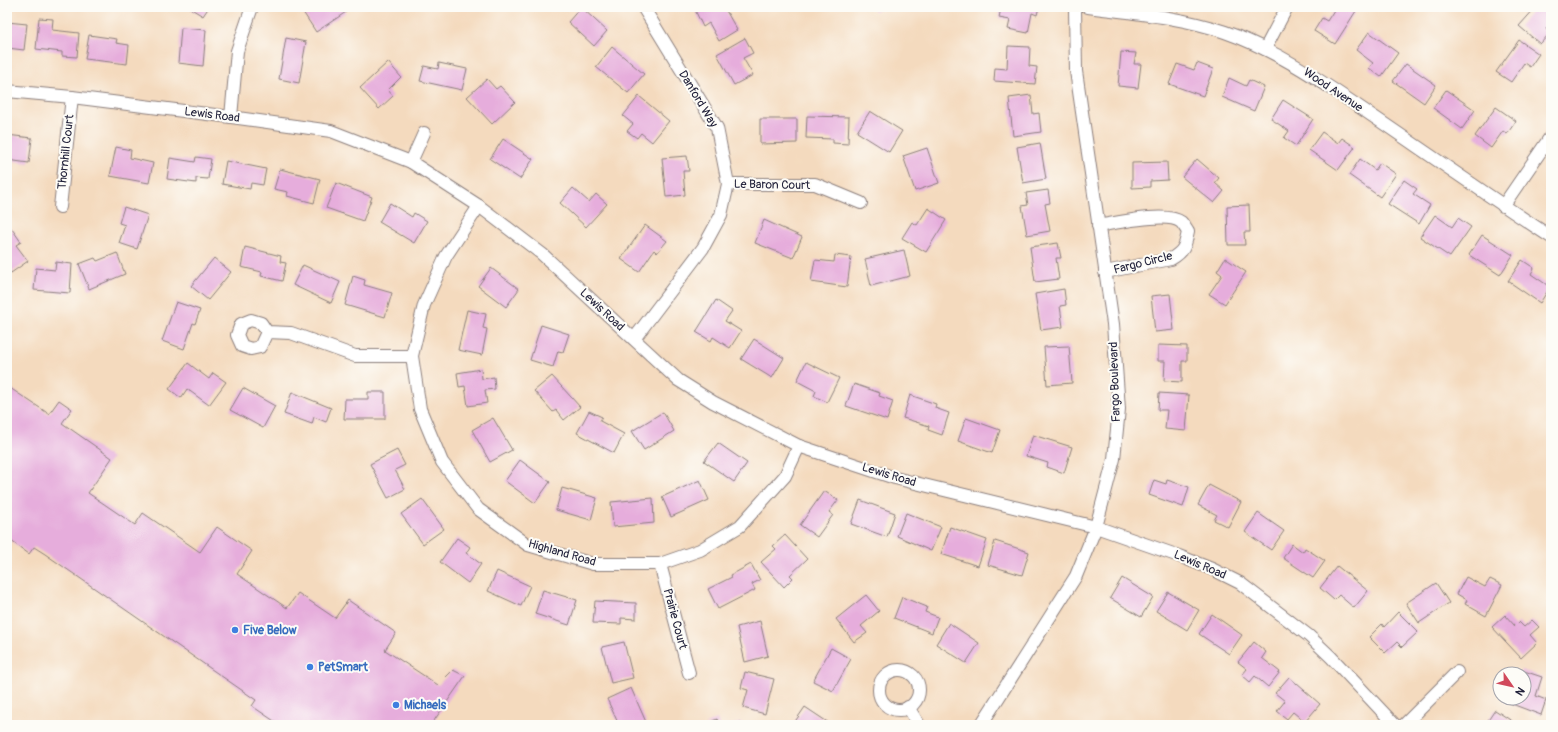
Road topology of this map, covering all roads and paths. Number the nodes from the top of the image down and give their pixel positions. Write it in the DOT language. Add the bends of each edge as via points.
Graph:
graph roads {
  1 [pos="252,7"];
  2 [pos="642,7"];
  3 [pos="1074,7"];
  4 [pos="1088,7"];
  5 [pos="1287,7"];
  6 [pos="1265,49"];
  7 [pos="7,91"];
  8 [pos="72,97"];
  9 [pos="231,117"];
  10 [pos="424,132"];
  11 [pos="1551,136"];
  12 [pos="411,162"];
  13 [pos="728,184"];
  14 [pos="861,203"];
  15 [pos="479,206"];
  16 [pos="1504,206"];
  17 [pos="60,207"];
  18 [pos="1098,226"];
  19 [pos="1551,237"];
  20 [pos="1105,272"];
  21 [pos="267,332"];
  22 [pos="634,339"];
  23 [pos="412,356"];
  24 [pos="799,446"];
  25 [pos="1096,527"];
  26 [pos="660,564"];
  27 [pos="1457,672"];
  28 [pos="689,673"];
  29 [pos="908,707"];
  30 [pos="919,725"];
  31 [pos="981,725"];
  32 [pos="1395,725"];
  33 [pos="1404,725"];
  1 -- 9 [label="street" via="237,51"];
  2 -- 13 [label="street, Danford Way" via="717,128"];
  3 -- 18 [label="street, Fargo Boulevard" via="1076,71"];
  4 -- 6 [label="street, Wood Avenue" via="1191,22 1226,32"];
  5 -- 6 [label="street"];
  6 -- 16 [label="street, Wood Avenue" via="1318,79"];
  7 -- 8 [label="street, Lewis Road"];
  8 -- 9 [label="street, Lewis Road"];
  8 -- 17 [label="street, Thornhill Court"];
  9 -- 12 [label="street, Lewis Road" via="331,131"];
  10 -- 12 [label="street"];
  11 -- 16 [label="street"];
  12 -- 15 [label="street, Lewis Road"];
  13 -- 14 [label="street, Le Baron Court" via="815,184"];
  13 -- 22 [label="street, Danford Way" via="721,215 702,248"];
  15 -- 22 [label="street, Lewis Road" via="542,254"];
  15 -- 23 [label="street, Highland Road" via="446,256 424,305"];
  16 -- 19 [label="street, Wood Avenue"];
  18 -- 20 [label="street, Fargo Boulevard"];
  18 -- 20 [label="street, Fargo Circle" via="1159,216 1180,221 1188,232 1186,246 1171,258"];
  20 -- 25 [label="street, Fargo Boulevard" via="1113,324 1119,409 1114,458"];
  21 -- 23 [label="street" via="291,333 355,356"];
  22 -- 24 [label="street, Lewis Road" via="678,380 713,402"];
  23 -- 26 [label="street, Highland Road" via="420,409 442,462 478,509 528,545 593,564"];
  24 -- 25 [label="street, Lewis Road" via="895,478"];
  24 -- 26 [label="street, Highland Road" via="785,476 740,526 700,550"];
  25 -- 31 [label="street, Fargo Boulevard" via="1076,576"];
  25 -- 32 [label="street, Lewis Road" via="1179,556 1240,583 1309,636"];
  26 -- 28 [label="street, Prairie Court"];
  27 -- 33 [label="street"];
  29 -- 30 [label="street"];
}
